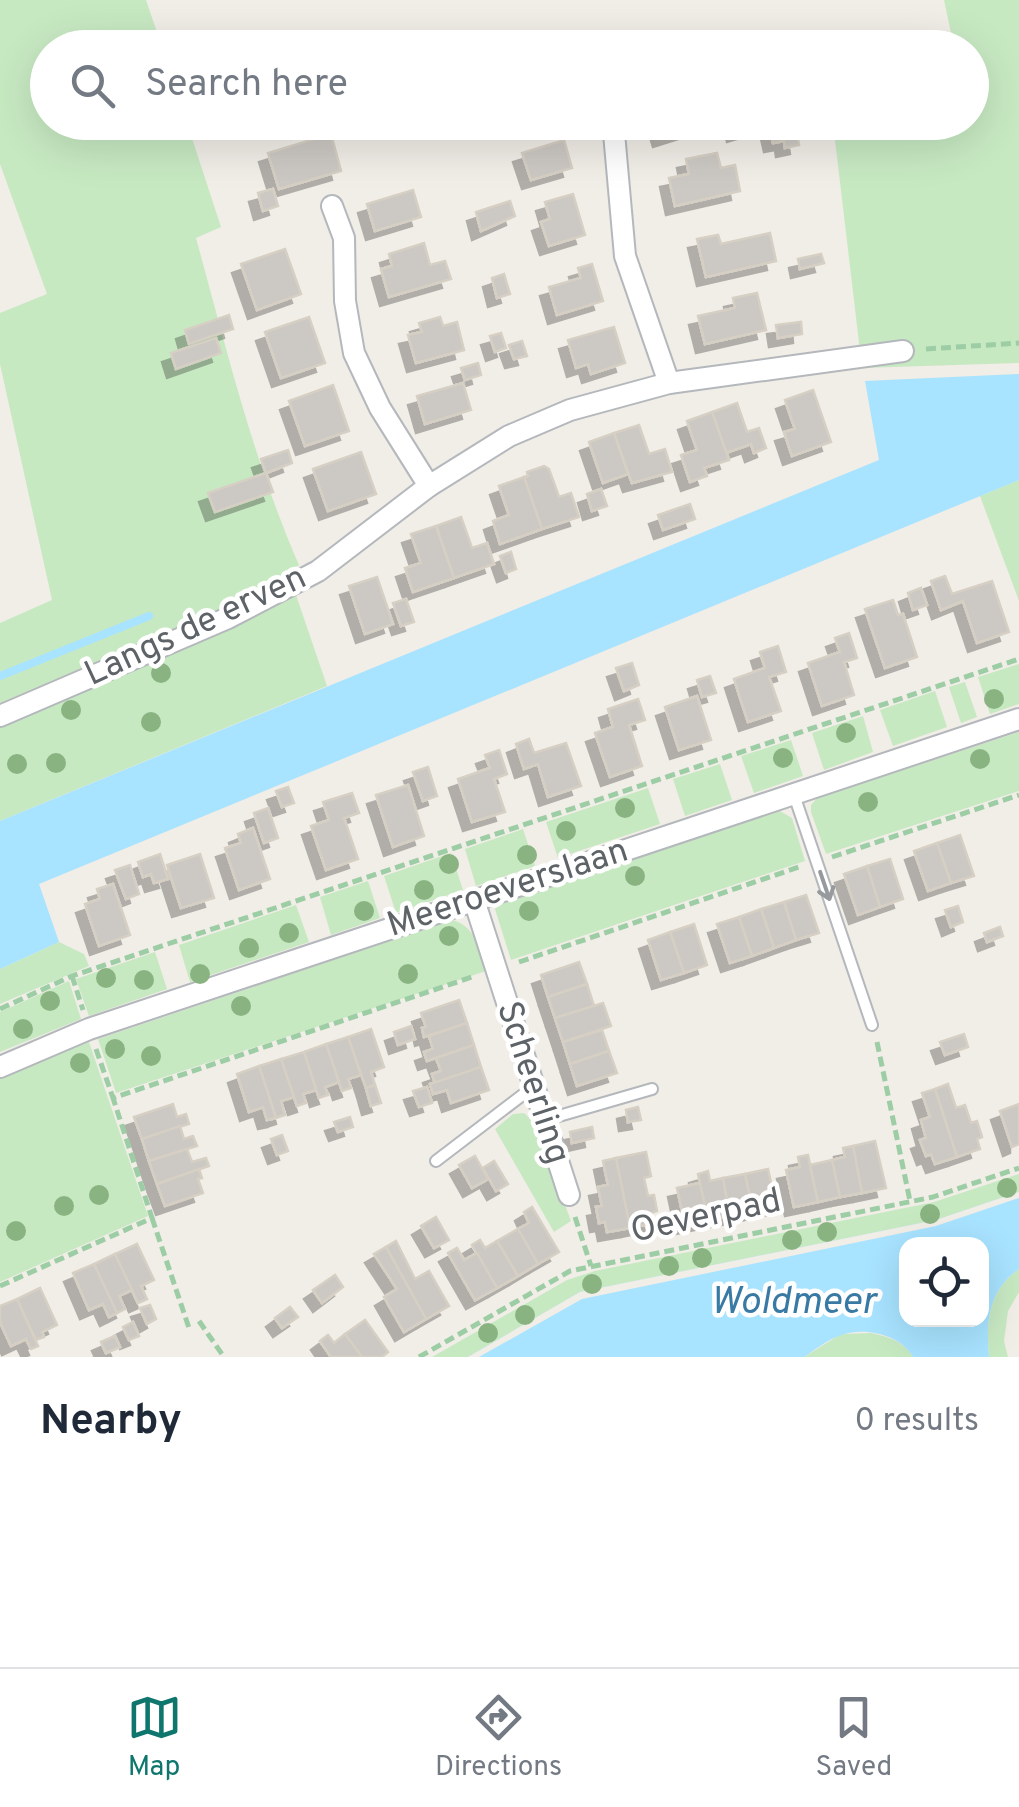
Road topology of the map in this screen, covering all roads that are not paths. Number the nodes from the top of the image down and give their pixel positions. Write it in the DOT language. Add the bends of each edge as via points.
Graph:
graph roads {
  1 [pos="615,140"];
  2 [pos="332,206"];
  3 [pos="904,351"];
  4 [pos="668,383"];
  5 [pos="429,486"];
  6 [pos="0,716"];
  7 [pos="1019,719"];
  8 [pos="794,794"];
  9 [pos="474,900"];
  10 [pos="872,1025"];
  11 [pos="0,1067"];
  12 [pos="533,1087"];
  13 [pos="652,1089"];
  14 [pos="544,1120"];
  15 [pos="436,1161"];
  16 [pos="568,1195"];
  1 -- 4 [label="street" via="625,256"];
  2 -- 5 [label="street" via="344,238 354,353"];
  3 -- 4 [label="street, Langs de erven"];
  4 -- 5 [label="street, Langs de erven" via="570,410 510,436"];
  5 -- 6 [label="street, Langs de erven" via="318,570 228,618"];
  7 -- 8 [label="street, Meeroeverslaan"];
  8 -- 9 [label="street, Meeroeverslaan"];
  8 -- 10 [label="lane, one-way"];
  9 -- 11 [label="street, Meeroeverslaan" via="89,1029"];
  9 -- 12 [label="street, Scheerling"];
  12 -- 14 [label="street, Scheerling"];
  12 -- 15 [label="lane"];
  13 -- 14 [label="lane"];
  14 -- 16 [label="street, Scheerling"];
}
